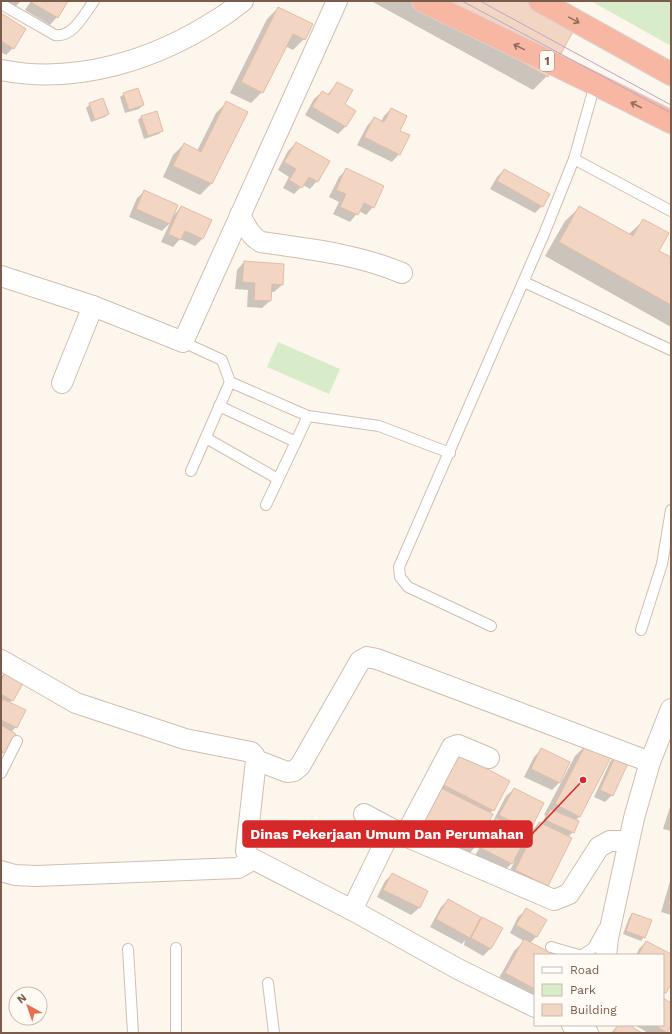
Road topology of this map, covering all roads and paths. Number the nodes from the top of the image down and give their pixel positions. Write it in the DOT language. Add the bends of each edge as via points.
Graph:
graph roads {
  1 [pos="94,1"];
  2 [pos="243,1"];
  3 [pos="337,1"];
  4 [pos="423,1"];
  5 [pos="540,1"];
  6 [pos="1,4"];
  7 [pos="1,70"];
  8 [pos="671,74"];
  9 [pos="595,84"];
  10 [pos="671,122"];
  11 [pos="574,159"];
  12 [pos="671,211"];
  13 [pos="240,215"];
  14 [pos="402,273"];
  15 [pos="1,276"];
  16 [pos="524,282"];
  17 [pos="93,306"];
  18 [pos="183,342"];
  19 [pos="671,350"];
  20 [pos="230,382"];
  21 [pos="62,383"];
  22 [pos="219,406"];
  23 [pos="308,416"];
  24 [pos="206,438"];
  25 [pos="296,442"];
  26 [pos="450,453"];
  27 [pos="191,471"];
  28 [pos="278,479"];
  29 [pos="266,505"];
  30 [pos="671,510"];
  31 [pos="491,626"];
  32 [pos="641,630"];
  33 [pos="1,660"];
  34 [pos="671,709"];
  35 [pos="665,740"];
  36 [pos="17,741"];
  37 [pos="490,758"];
  38 [pos="256,760"];
  39 [pos="650,762"];
  40 [pos="1,773"];
  41 [pos="364,814"];
  42 [pos="398,833"];
  43 [pos="629,841"];
  44 [pos="252,860"];
  45 [pos="1,871"];
  46 [pos="614,909"];
  47 [pos="352,910"];
  48 [pos="551,947"];
  49 [pos="176,948"];
  50 [pos="128,949"];
  51 [pos="576,954"];
  52 [pos="584,954"];
  53 [pos="606,954"];
  54 [pos="268,983"];
  55 [pos="534,1007"];
  56 [pos="574,1026"];
  57 [pos="133,1033"];
  58 [pos="176,1033"];
  59 [pos="274,1033"];
  60 [pos="588,1033"];
  1 -- 6 [label="lane" via="75,27 59,36"];
  2 -- 7 [label="street" via="218,19 166,48 120,65 49,75"];
  3 -- 13 [label="street"];
  9 -- 4 [label="highway, 1, one-way"];
  5 -- 8 [label="highway, one-way"];
  10 -- 9 [label="highway, 1, one-way"];
  9 -- 11 [label="lane"];
  11 -- 12 [label="lane"];
  11 -- 16 [label="lane"];
  13 -- 14 [label="street" via="249,232 262,242 352,257"];
  13 -- 18 [label="street"];
  15 -- 17 [label="street"];
  16 -- 19 [label="lane"];
  16 -- 26 [label="lane"];
  17 -- 18 [label="street"];
  17 -- 21 [label="street"];
  18 -- 20 [label="lane" via="222,360"];
  20 -- 22 [label="lane"];
  20 -- 23 [label="lane"];
  22 -- 24 [label="lane"];
  22 -- 25 [label="lane"];
  23 -- 25 [label="lane"];
  23 -- 26 [label="lane" via="379,426"];
  24 -- 27 [label="lane"];
  24 -- 28 [label="lane"];
  25 -- 28 [label="lane"];
  26 -- 31 [label="lane" via="399,567 399,574 408,587"];
  28 -- 29 [label="lane"];
  30 -- 32 [label="lane" via="662,564"];
  33 -- 38 [label="street" via="76,703 185,739 251,752"];
  34 -- 35 [label="street"];
  35 -- 39 [label="street"];
  36 -- 40 [label="lane"];
  37 -- 42 [label="street" via="458,745 452,747"];
  38 -- 39 [label="street" via="287,772 294,771 300,766 360,661 367,657"];
  38 -- 44 [label="street" via="246,851"];
  39 -- 43 [label="street"];
  41 -- 42 [label="street"];
  42 -- 43 [label="street" via="554,900 569,894 599,847 610,841"];
  42 -- 47 [label="street"];
  43 -- 46 [label="street"];
  44 -- 45 [label="street" via="238,868 36,876 15,876"];
  44 -- 47 [label="street"];
  46 -- 52 [label="lane" via="593,948"];
  46 -- 53 [label="street"];
  47 -- 55 [label="street" via="458,969"];
  48 -- 51 [label="lane"];
  49 -- 58 [label="lane"];
  50 -- 57 [label="lane"];
  54 -- 59 [label="lane"];
  56 -- 60 [label="street"];
}
